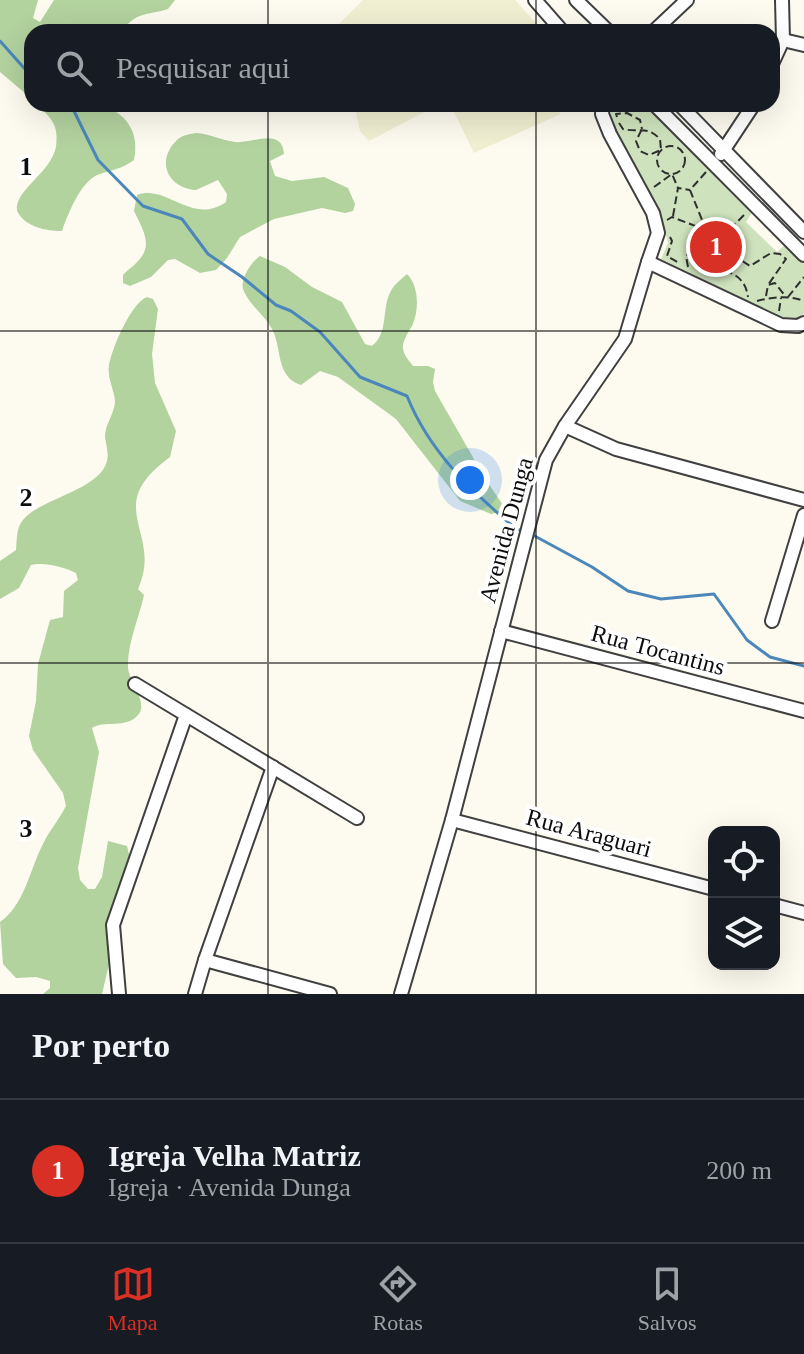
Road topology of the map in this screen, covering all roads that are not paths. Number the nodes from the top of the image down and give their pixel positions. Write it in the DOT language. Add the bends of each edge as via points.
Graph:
graph roads {
  1 [pos="535,0"];
  2 [pos="576,0"];
  3 [pos="687,0"];
  4 [pos="782,0"];
  5 [pos="556,24"];
  6 [pos="601,24"];
  7 [pos="662,24"];
  8 [pos="783,40"];
  9 [pos="804,45"];
  10 [pos="780,47"];
  11 [pos="602,112"];
  12 [pos="661,112"];
  13 [pos="687,112"];
  14 [pos="749,112"];
  15 [pos="724,150"];
  16 [pos="711,166"];
  17 [pos="804,232"];
  18 [pos="804,255"];
  19 [pos="648,262"];
  20 [pos="804,323"];
  21 [pos="565,426"];
  22 [pos="804,500"];
  23 [pos="804,515"];
  24 [pos="772,621"];
  25 [pos="501,631"];
  26 [pos="135,684"];
  27 [pos="804,711"];
  28 [pos="186,715"];
  29 [pos="273,767"];
  30 [pos="357,818"];
  31 [pos="452,820"];
  32 [pos="708,887"];
  33 [pos="780,907"];
  34 [pos="804,913"];
  35 [pos="205,960"];
  36 [pos="119,994"];
  37 [pos="195,994"];
  38 [pos="330,994"];
  39 [pos="401,994"];
  1 -- 5 [label="street"];
  2 -- 6 [label="street"];
  3 -- 7 [label="street"];
  4 -- 8 [label="street"];
  8 -- 9 [label="street"];
  8 -- 10 [label="street"];
  11 -- 19 [label="street, Avenida Dunga" via="653,213 658,233"];
  12 -- 16 [label="street"];
  13 -- 15 [label="street"];
  14 -- 15 [label="street"];
  15 -- 16 [label="street"];
  15 -- 17 [label="street"];
  16 -- 18 [label="street"];
  19 -- 20 [label="street" via="781,325"];
  19 -- 21 [label="street, Avenida Dunga" via="625,339"];
  21 -- 22 [label="street" via="616,449"];
  21 -- 25 [label="street, Avenida Dunga" via="546,460"];
  23 -- 24 [label="street"];
  25 -- 27 [label="street, Rua Tocantins"];
  25 -- 31 [label="street, Avenida Dunga"];
  26 -- 28 [label="street"];
  28 -- 29 [label="street"];
  28 -- 36 [label="street" via="113,925"];
  29 -- 30 [label="street"];
  29 -- 35 [label="street"];
  31 -- 32 [label="street, Rua Araguari"];
  31 -- 39 [label="street, Avenida Dunga"];
  33 -- 34 [label="street"];
  35 -- 37 [label="street"];
  35 -- 38 [label="street"];
}
